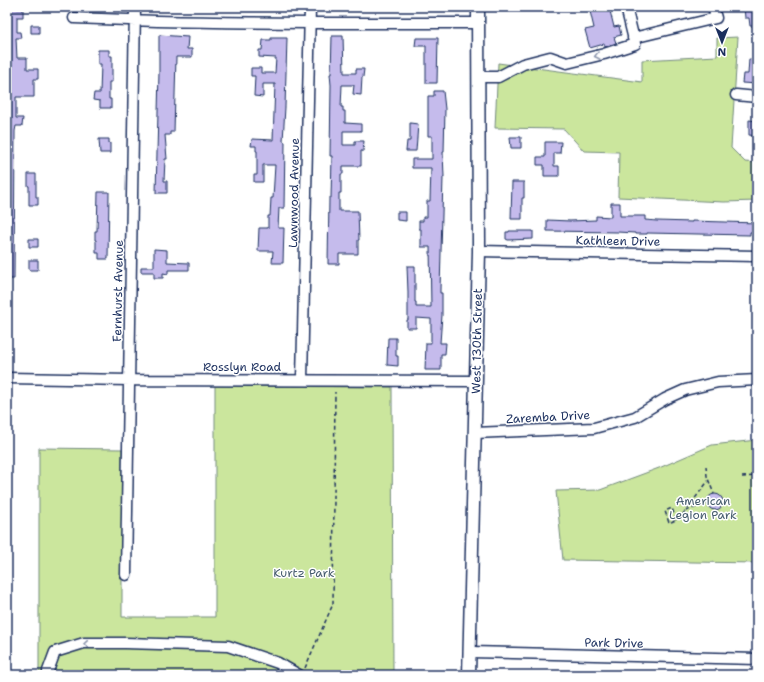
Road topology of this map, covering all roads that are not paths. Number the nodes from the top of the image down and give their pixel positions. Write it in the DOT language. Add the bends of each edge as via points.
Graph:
graph roads {
  1 [pos="135,7"];
  2 [pos="310,7"];
  3 [pos="478,7"];
  4 [pos="627,7"];
  5 [pos="713,7"];
  6 [pos="74,18"];
  7 [pos="135,20"];
  8 [pos="310,23"];
  9 [pos="478,23"];
  10 [pos="634,41"];
  11 [pos="478,77"];
  12 [pos="736,95"];
  13 [pos="757,97"];
  14 [pos="479,251"];
  15 [pos="757,256"];
  16 [pos="7,378"];
  17 [pos="130,380"];
  18 [pos="302,380"];
  19 [pos="757,380"];
  20 [pos="476,381"];
  21 [pos="475,433"];
  22 [pos="126,575"];
  23 [pos="470,652"];
  24 [pos="757,659"];
  25 [pos="301,674"];
  26 [pos="48,675"];
  27 [pos="470,675"];
  1 -- 7 [label="street, Fernhurst Avenue"];
  2 -- 8 [label="street, Lawnwood Avenue"];
  3 -- 9 [label="main road, West 130th Street"];
  4 -- 10 [label="street"];
  5 -- 10 [label="street" via="716,18"];
  6 -- 7 [label="street"];
  7 -- 8 [label="street"];
  7 -- 17 [label="street, Fernhurst Avenue"];
  8 -- 9 [label="street"];
  8 -- 18 [label="street, Lawnwood Avenue"];
  9 -- 11 [label="main road, West 130th Street"];
  10 -- 11 [label="street, one-way" via="604,54 567,63 550,57 523,64 498,77"];
  11 -- 14 [label="main road, West 130th Street"];
  12 -- 13 [label="street"];
  14 -- 15 [label="street, Kathleen Drive"];
  14 -- 20 [label="main road, West 130th Street"];
  16 -- 17 [label="street, Rosslyn Road"];
  17 -- 18 [label="street, Rosslyn Road"];
  17 -- 22 [label="street, Fernhurst Avenue"];
  18 -- 20 [label="street, Rosslyn Road"];
  19 -- 21 [label="street, Zaremba Drive" via="718,382 685,390 635,417 594,428"];
  20 -- 21 [label="main road, West 130th Street"];
  21 -- 23 [label="main road, West 130th Street"];
  23 -- 24 [label="street, Park Drive"];
  23 -- 27 [label="main road, West 130th Street"];
  25 -- 26 [label="street, one-way" via="278,663 228,646 84,643 55,652"];
}
